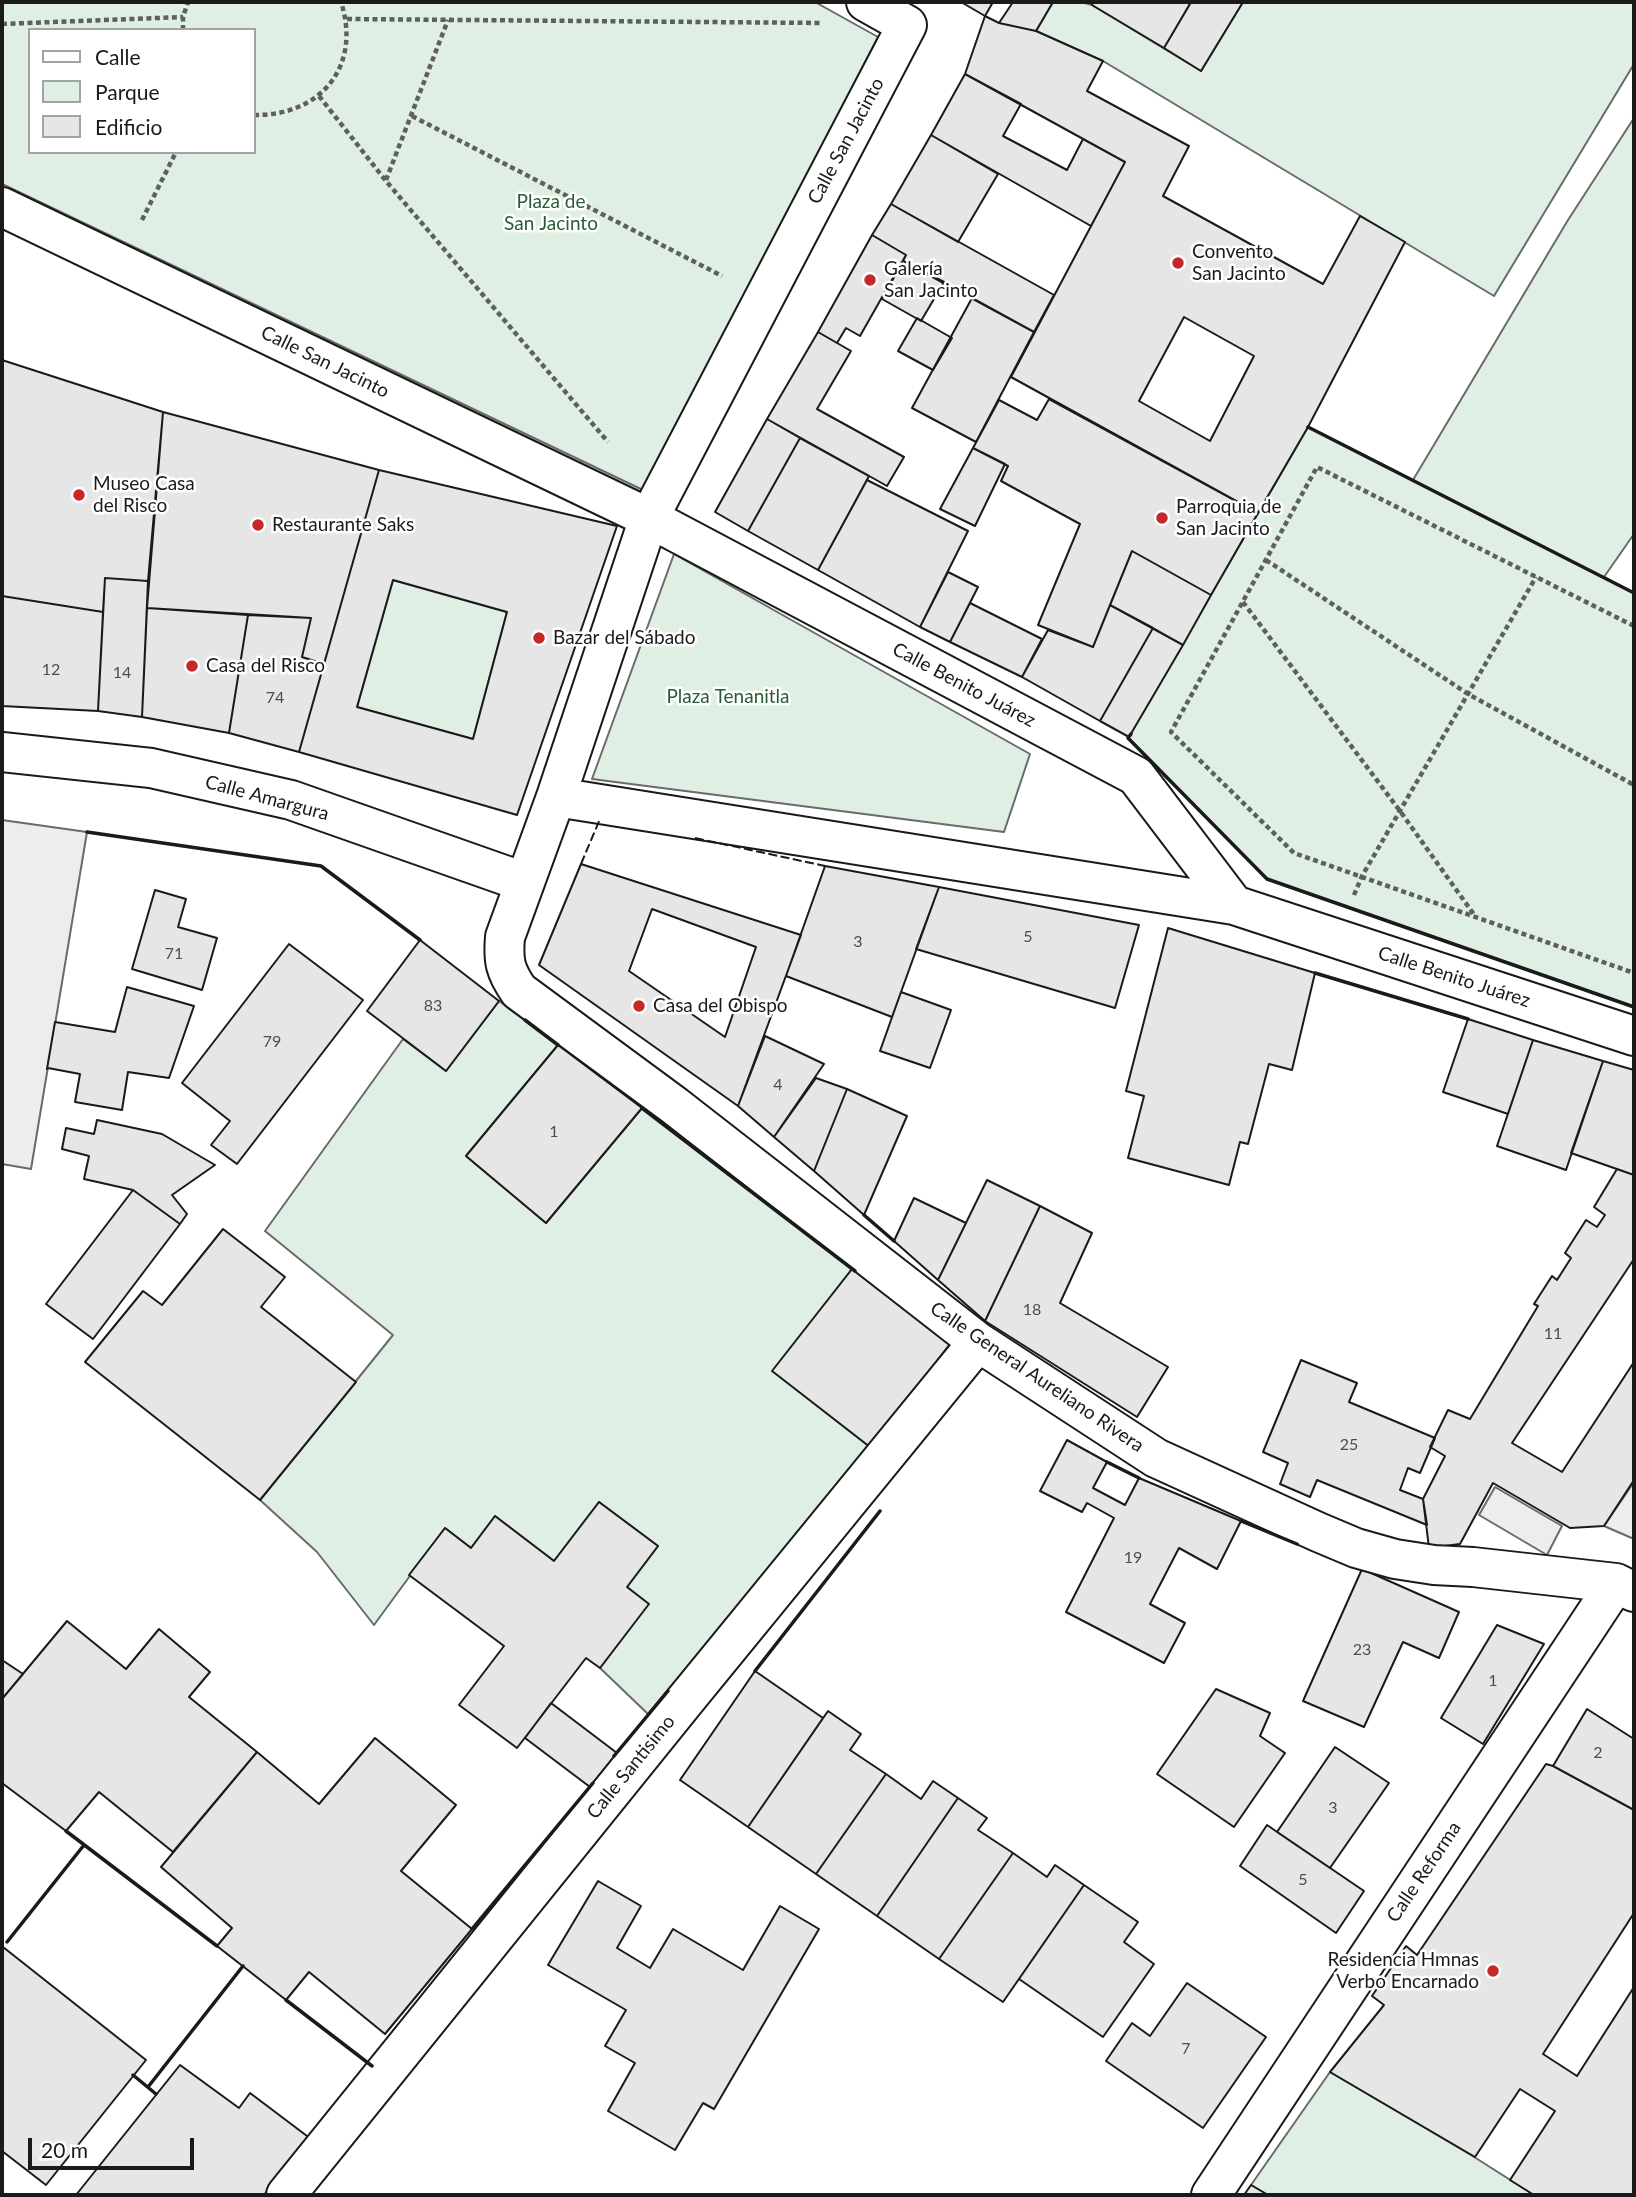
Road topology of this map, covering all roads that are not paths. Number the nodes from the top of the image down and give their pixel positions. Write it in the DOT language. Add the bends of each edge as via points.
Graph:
graph roads {
  1 [pos="866,2"];
  2 [pos="2,207"];
  3 [pos="649,518"];
  4 [pos="2,752"];
  5 [pos="556,797"];
  6 [pos="524,882"];
  7 [pos="1234,905"];
  8 [pos="535,1003"];
  9 [pos="1634,1036"];
  10 [pos="978,1342"];
  11 [pos="1625,1587"];
  12 [pos="286,2195"];
  13 [pos="1211,2195"];
  1 -- 3 [label="street, Calle San Jacinto" via="907,25"];
  2 -- 3 [label="street, Calle San Jacinto"];
  3 -- 5 [label="street, Calle San Jacinto"];
  3 -- 7 [label="street, Calle Benito Juárez" via="1136,776"];
  4 -- 6 [label="street, Calle Amargura" via="151,768 291,800"];
  5 -- 6 [label="street, Calle San Jacinto"];
  5 -- 7 [label="street, Calle Benito Juárez"];
  6 -- 8 [label="street, Calle San Jacinto" via="503,956 508,975"];
  7 -- 9 [label="street, Calle Benito Juárez"];
  8 -- 10 [label="street, Calle General Aureliano Rivera" via="676,1106"];
  10 -- 11 [label="street, Calle General Aureliano Rivera" via="1156,1458 1356,1548 1434,1565"];
  10 -- 12 [label="street, Calle Santisimo"];
  11 -- 13 [label="street, Calle Reforma"];
}
